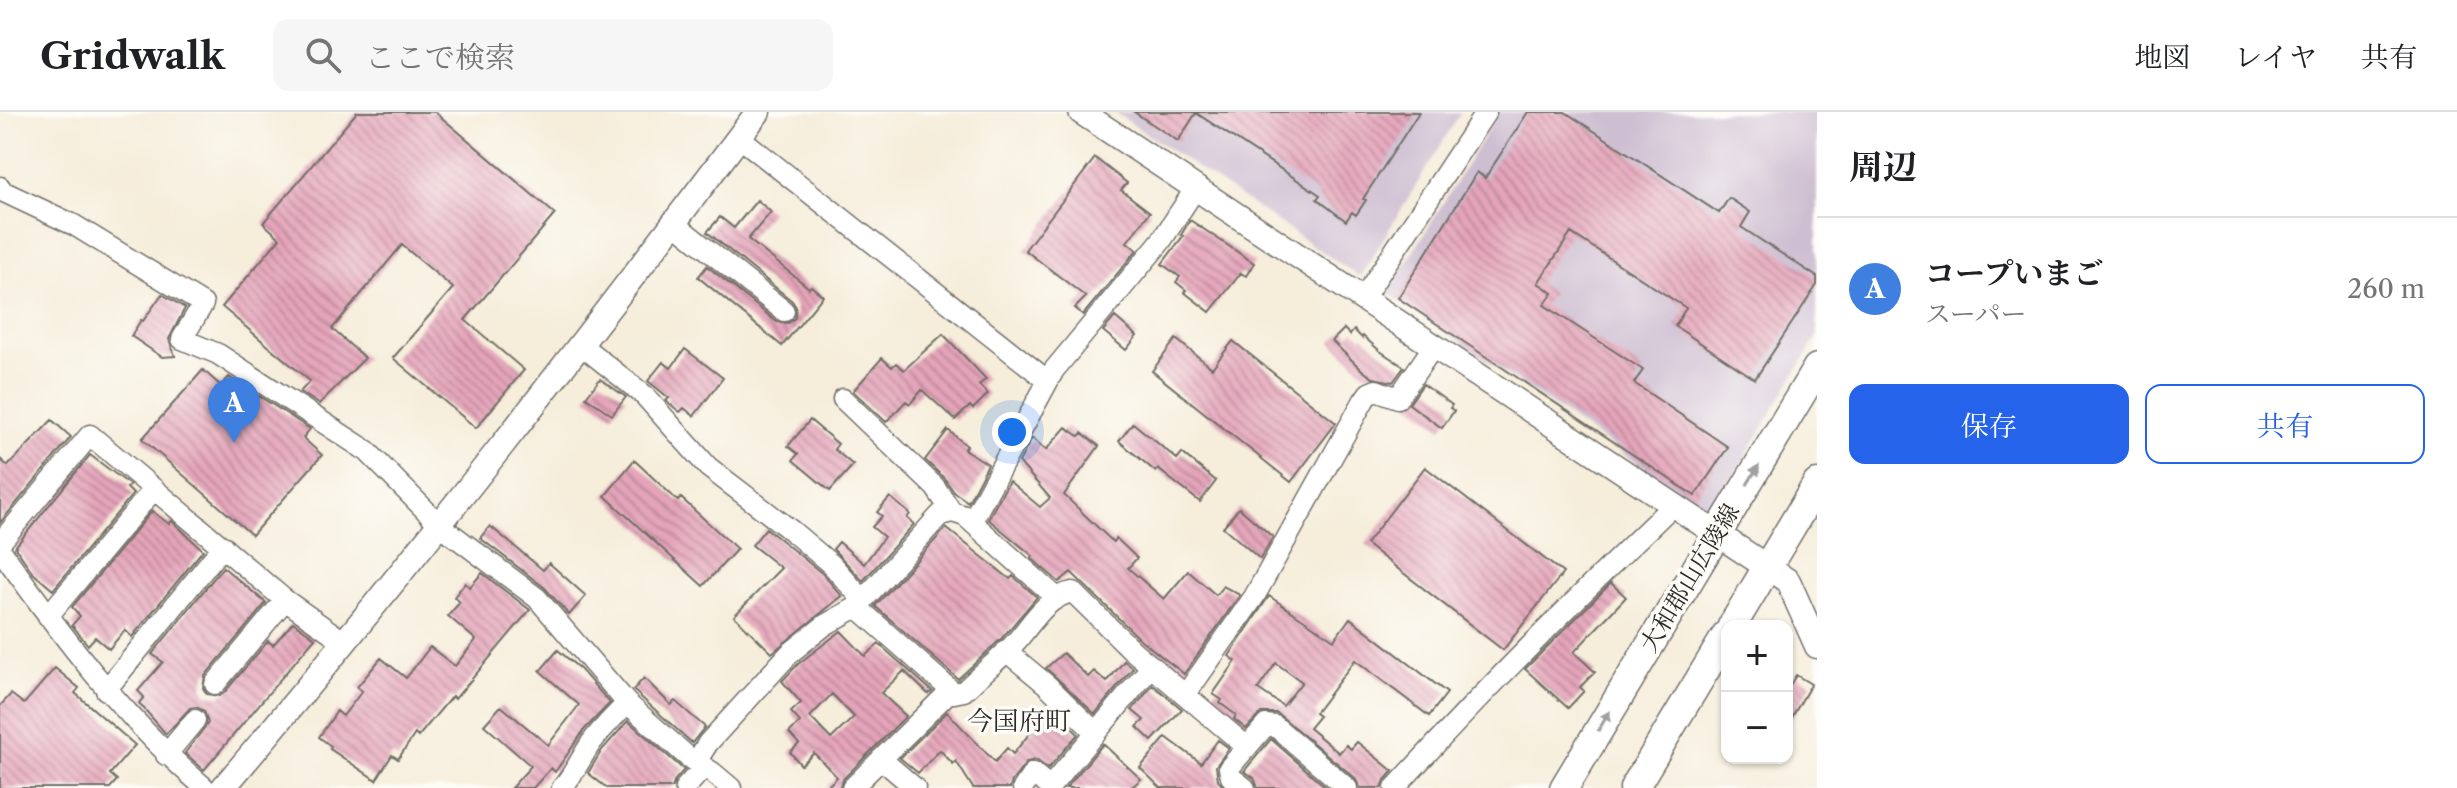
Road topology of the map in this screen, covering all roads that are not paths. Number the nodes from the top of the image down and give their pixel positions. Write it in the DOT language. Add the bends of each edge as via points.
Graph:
graph roads {
  1 [pos="758,112"];
  2 [pos="1081,112"];
  3 [pos="1486,112"];
  4 [pos="739,137"];
  5 [pos="0,187"];
  6 [pos="1195,189"];
  7 [pos="674,223"];
  8 [pos="1362,300"];
  9 [pos="784,311"];
  10 [pos="581,345"];
  11 [pos="1433,347"];
  12 [pos="1817,368"];
  13 [pos="1048,381"];
  14 [pos="843,399"];
  15 [pos="1817,484"];
  16 [pos="154,489"];
  17 [pos="1672,506"];
  18 [pos="952,512"];
  19 [pos="972,521"];
  20 [pos="441,526"];
  21 [pos="1716,535"];
  22 [pos="0,543"];
  23 [pos="223,546"];
  24 [pos="0,549"];
  25 [pos="1767,567"];
  26 [pos="1057,598"];
  27 [pos="285,600"];
  28 [pos="860,604"];
  29 [pos="48,616"];
  30 [pos="1736,620"];
  31 [pos="346,643"];
  32 [pos="1721,644"];
  33 [pos="1817,646"];
  34 [pos="1006,651"];
  35 [pos="1152,666"];
  36 [pos="215,684"];
  37 [pos="106,690"];
  38 [pos="951,690"];
  39 [pos="1186,694"];
  40 [pos="627,703"];
  41 [pos="195,720"];
  42 [pos="1096,733"];
  43 [pos="1247,747"];
  44 [pos="166,755"];
  45 [pos="881,759"];
  46 [pos="700,764"];
  47 [pos="560,783"];
  48 [pos="205,788"];
  49 [pos="223,788"];
  50 [pos="685,788"];
  51 [pos="731,788"];
  52 [pos="852,788"];
  53 [pos="915,788"];
  54 [pos="1023,788"];
  55 [pos="1245,788"];
  56 [pos="1347,788"];
  57 [pos="1395,788"];
  58 [pos="1564,788"];
  59 [pos="1634,788"];
  1 -- 4 [label="street"];
  2 -- 6 [label="street"];
  3 -- 8 [label="street"];
  4 -- 7 [label="street"];
  4 -- 13 [label="street"];
  5 -- 20 [label="street" via="74,225 203,304 182,339 218,354 367,451"];
  6 -- 8 [label="street"];
  6 -- 13 [label="street" via="1161,241"];
  7 -- 9 [label="street"];
  7 -- 10 [label="street"];
  8 -- 11 [label="street"];
  10 -- 20 [label="street"];
  10 -- 28 [label="street" via="644,395 708,467 832,565"];
  11 -- 17 [label="street"];
  11 -- 39 [label="street" via="1398,398 1376,390 1364,400 1254,597"];
  21 -- 12 [label="main road, 大和郡山広陵線, one-way"];
  13 -- 19 [label="street"];
  14 -- 18 [label="street" via="935,487"];
  15 -- 25 [label="main road"];
  16 -- 22 [label="street" via="90,435"];
  16 -- 23 [label="street"];
  16 -- 29 [label="street"];
  17 -- 21 [label="street"];
  17 -- 57 [label="street" via="1490,685"];
  18 -- 19 [label="street"];
  18 -- 28 [label="street" via="940,515"];
  19 -- 26 [label="street"];
  20 -- 31 [label="street"];
  20 -- 40 [label="street" via="537,598"];
  21 -- 25 [label="street"];
  58 -- 21 [label="main road, 大和郡山広陵線, one-way"];
  23 -- 27 [label="street"];
  23 -- 37 [label="street"];
  24 -- 29 [label="street"];
  25 -- 30 [label="main road"];
  25 -- 33 [label="street" via="1788,581"];
  26 -- 34 [label="street"];
  26 -- 35 [label="street" via="1073,592"];
  27 -- 31 [label="street"];
  27 -- 36 [label="street"];
  28 -- 38 [label="street"];
  28 -- 46 [label="street" via="790,653 708,743"];
  29 -- 37 [label="street"];
  31 -- 49 [label="street"];
  32 -- 59 [label="main road"];
  34 -- 38 [label="street" via="964,691"];
  34 -- 42 [label="street"];
  35 -- 39 [label="street"];
  35 -- 42 [label="street"];
  37 -- 44 [label="street"];
  38 -- 45 [label="street"];
  39 -- 43 [label="street"];
  40 -- 46 [label="street"];
  40 -- 47 [label="street"];
  41 -- 44 [label="street"];
  42 -- 54 [label="street" via="1050,787 1033,773"];
  43 -- 55 [label="street" via="1229,768 1231,777"];
  43 -- 56 [label="street" via="1266,725 1275,726"];
  44 -- 48 [label="street"];
  45 -- 52 [label="street"];
  45 -- 53 [label="street"];
  46 -- 50 [label="street"];
  46 -- 51 [label="street"];
}
